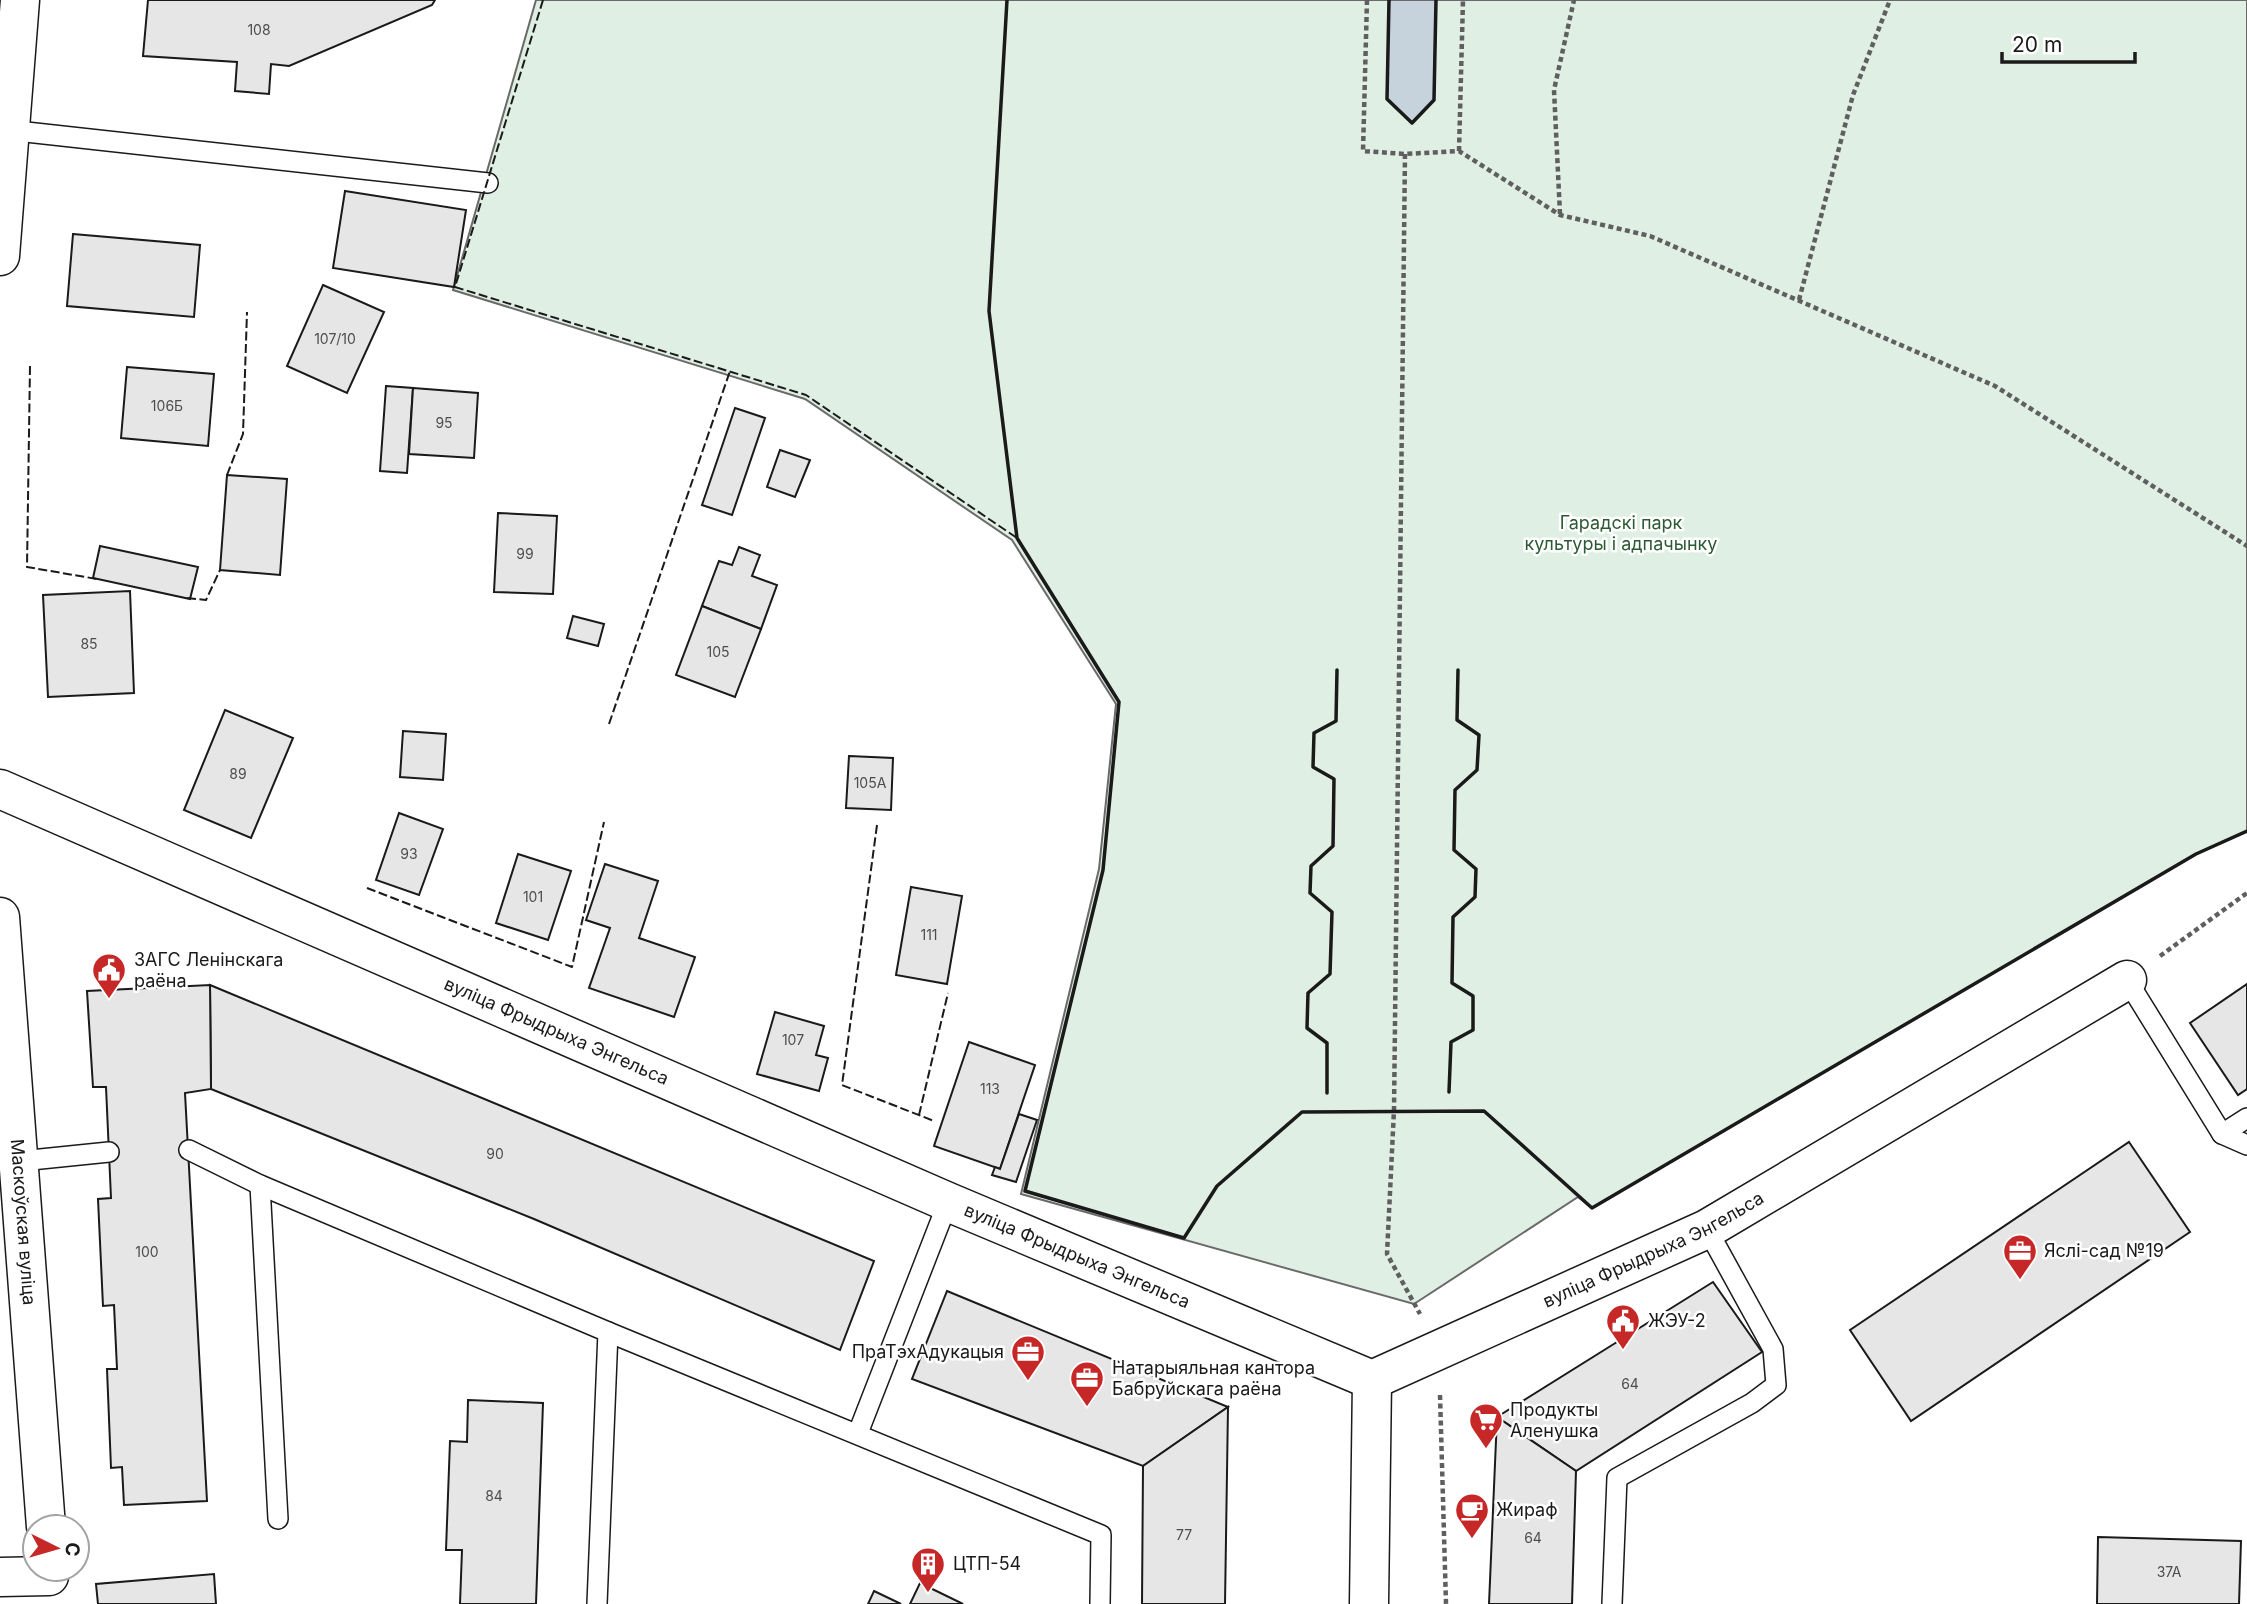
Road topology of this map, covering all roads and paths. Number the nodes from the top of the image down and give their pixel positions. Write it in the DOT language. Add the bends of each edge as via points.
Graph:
graph roads {
  1 [pos="20,0"];
  2 [pos="1367,0"];
  3 [pos="1463,0"];
  4 [pos="1574,0"];
  5 [pos="1891,0"];
  6 [pos="8,130"];
  7 [pos="1459,151"];
  8 [pos="1405,154"];
  9 [pos="488,183"];
  10 [pos="1560,215"];
  11 [pos="0,256"];
  12 [pos="1799,300"];
  13 [pos="2247,546"];
  14 [pos="0,789"];
  15 [pos="2247,893"];
  16 [pos="0,917"];
  17 [pos="2127,980"];
  18 [pos="2247,1118"];
  19 [pos="2222,1134"];
  20 [pos="2247,1145"];
  21 [pos="189,1150"];
  22 [pos="109,1152"];
  23 [pos="21,1161"];
  24 [pos="260,1185"];
  25 [pos="948,1202"];
  26 [pos="1707,1229"];
  27 [pos="608,1332"];
  28 [pos="1439,1350"];
  29 [pos="1372,1380"];
  30 [pos="858,1433"];
  31 [pos="45,1513"];
  32 [pos="278,1519"];
  33 [pos="0,1577"];
  34 [pos="21,1580"];
  35 [pos="597,1604"];
  36 [pos="1100,1604"];
  37 [pos="1369,1604"];
  38 [pos="1446,1604"];
  39 [pos="1612,1604"];
  1 -- 6 [label="street"];
  2 -- 8 [label="path" via="1363,151"];
  3 -- 7 [label="path"];
  4 -- 10 [label="path" via="1554,90"];
  5 -- 12 [label="path" via="1853,95"];
  6 -- 9 [label="lane"];
  6 -- 11 [label="street"];
  7 -- 8 [label="path"];
  7 -- 10 [label="path"];
  8 -- 28 [label="path" via="1394,1110 1387,1254"];
  10 -- 12 [label="path" via="1650,236"];
  12 -- 13 [label="path" via="1995,386"];
  14 -- 25 [label="street, вуліца Фрыдрыха Энгельса"];
  15 -- 17 [label="path"];
  16 -- 23 [label="street, Маскоўская вуліца"];
  17 -- 19 [label="lane"];
  17 -- 26 [label="street, вуліца Фрыдрыха Энгельса"];
  18 -- 19 [label="lane"];
  19 -- 20 [label="lane"];
  21 -- 24 [label="lane"];
  22 -- 23 [label="lane"];
  23 -- 31 [label="street, Маскоўская вуліца"];
  24 -- 27 [label="lane"];
  24 -- 32 [label="lane"];
  25 -- 29 [label="street, вуліца Фрыдрыха Энгельса"];
  25 -- 30 [label="lane"];
  26 -- 28 [label="street, вуліца Фрыдрыха Энгельса"];
  26 -- 39 [label="lane" via="1773,1349 1776,1385 1617,1478"];
  27 -- 30 [label="lane"];
  27 -- 35 [label="lane"];
  28 -- 29 [label="street, вуліца Фрыдрыха Энгельса"];
  28 -- 38 [label="path"];
  29 -- 37 [label="street"];
  30 -- 36 [label="lane" via="1101,1535"];
  33 -- 34 [label="street"];
}
